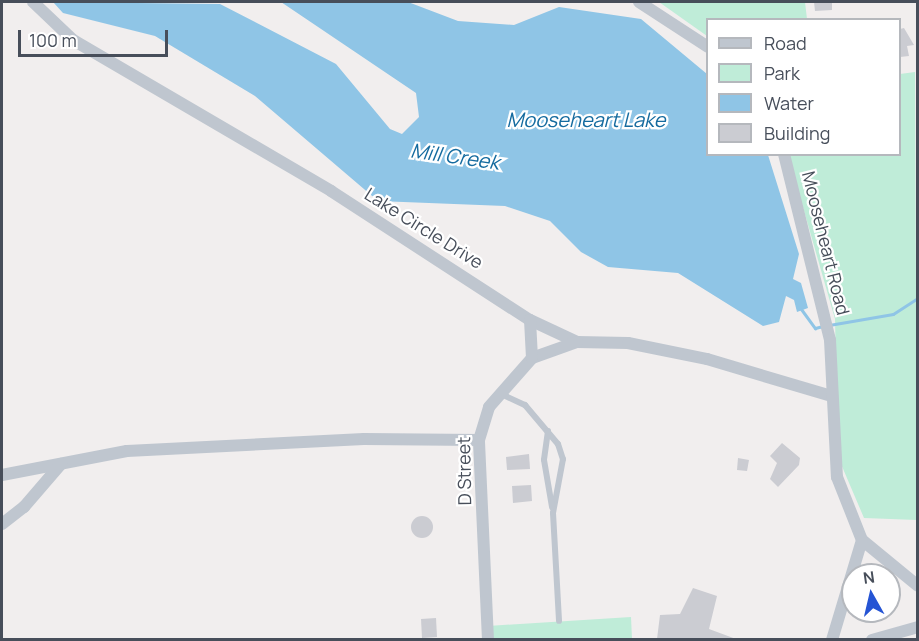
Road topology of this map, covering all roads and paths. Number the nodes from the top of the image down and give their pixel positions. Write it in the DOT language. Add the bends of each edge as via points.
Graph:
graph roads {
  1 [pos="33,2"];
  2 [pos="639,2"];
  3 [pos="706,46"];
  4 [pos="785,156"];
  5 [pos="530,320"];
  6 [pos="577,342"];
  7 [pos="532,358"];
  8 [pos="498,393"];
  9 [pos="831,396"];
  10 [pos="548,431"];
  11 [pos="479,441"];
  12 [pos="61,464"];
  13 [pos="2,475"];
  14 [pos="553,513"];
  15 [pos="2,524"];
  16 [pos="862,540"];
  17 [pos="918,586"];
  18 [pos="559,621"];
  19 [pos="918,627"];
  20 [pos="488,639"];
  21 [pos="832,639"];
  22 [pos="872,639"];
  1 -- 5 [label="street, Lake Circle Drive" via="74,40 332,191"];
  2 -- 3 [label="street"];
  4 -- 9 [label="street, Mooseheart Road" via="824,307 830,340"];
  5 -- 6 [label="street, Lake Circle Drive"];
  5 -- 7 [label="street"];
  6 -- 7 [label="street"];
  6 -- 9 [label="street, Lake Circle Drive" via="628,343 707,359"];
  7 -- 8 [label="street, D Street"];
  8 -- 10 [label="lane" via="525,405"];
  8 -- 11 [label="street, D Street"];
  9 -- 16 [label="street, Mooseheart Road" via="833,459"];
  10 -- 14 [label="lane" via="544,460"];
  10 -- 14 [label="lane" via="563,459"];
  11 -- 12 [label="street" via="364,440 127,452"];
  11 -- 20 [label="street, D Street"];
  12 -- 13 [label="street"];
  12 -- 15 [label="street" via="24,507"];
  14 -- 18 [label="lane"];
  16 -- 17 [label="street"];
  16 -- 21 [label="street"];
  19 -- 22 [label="street"];
}
